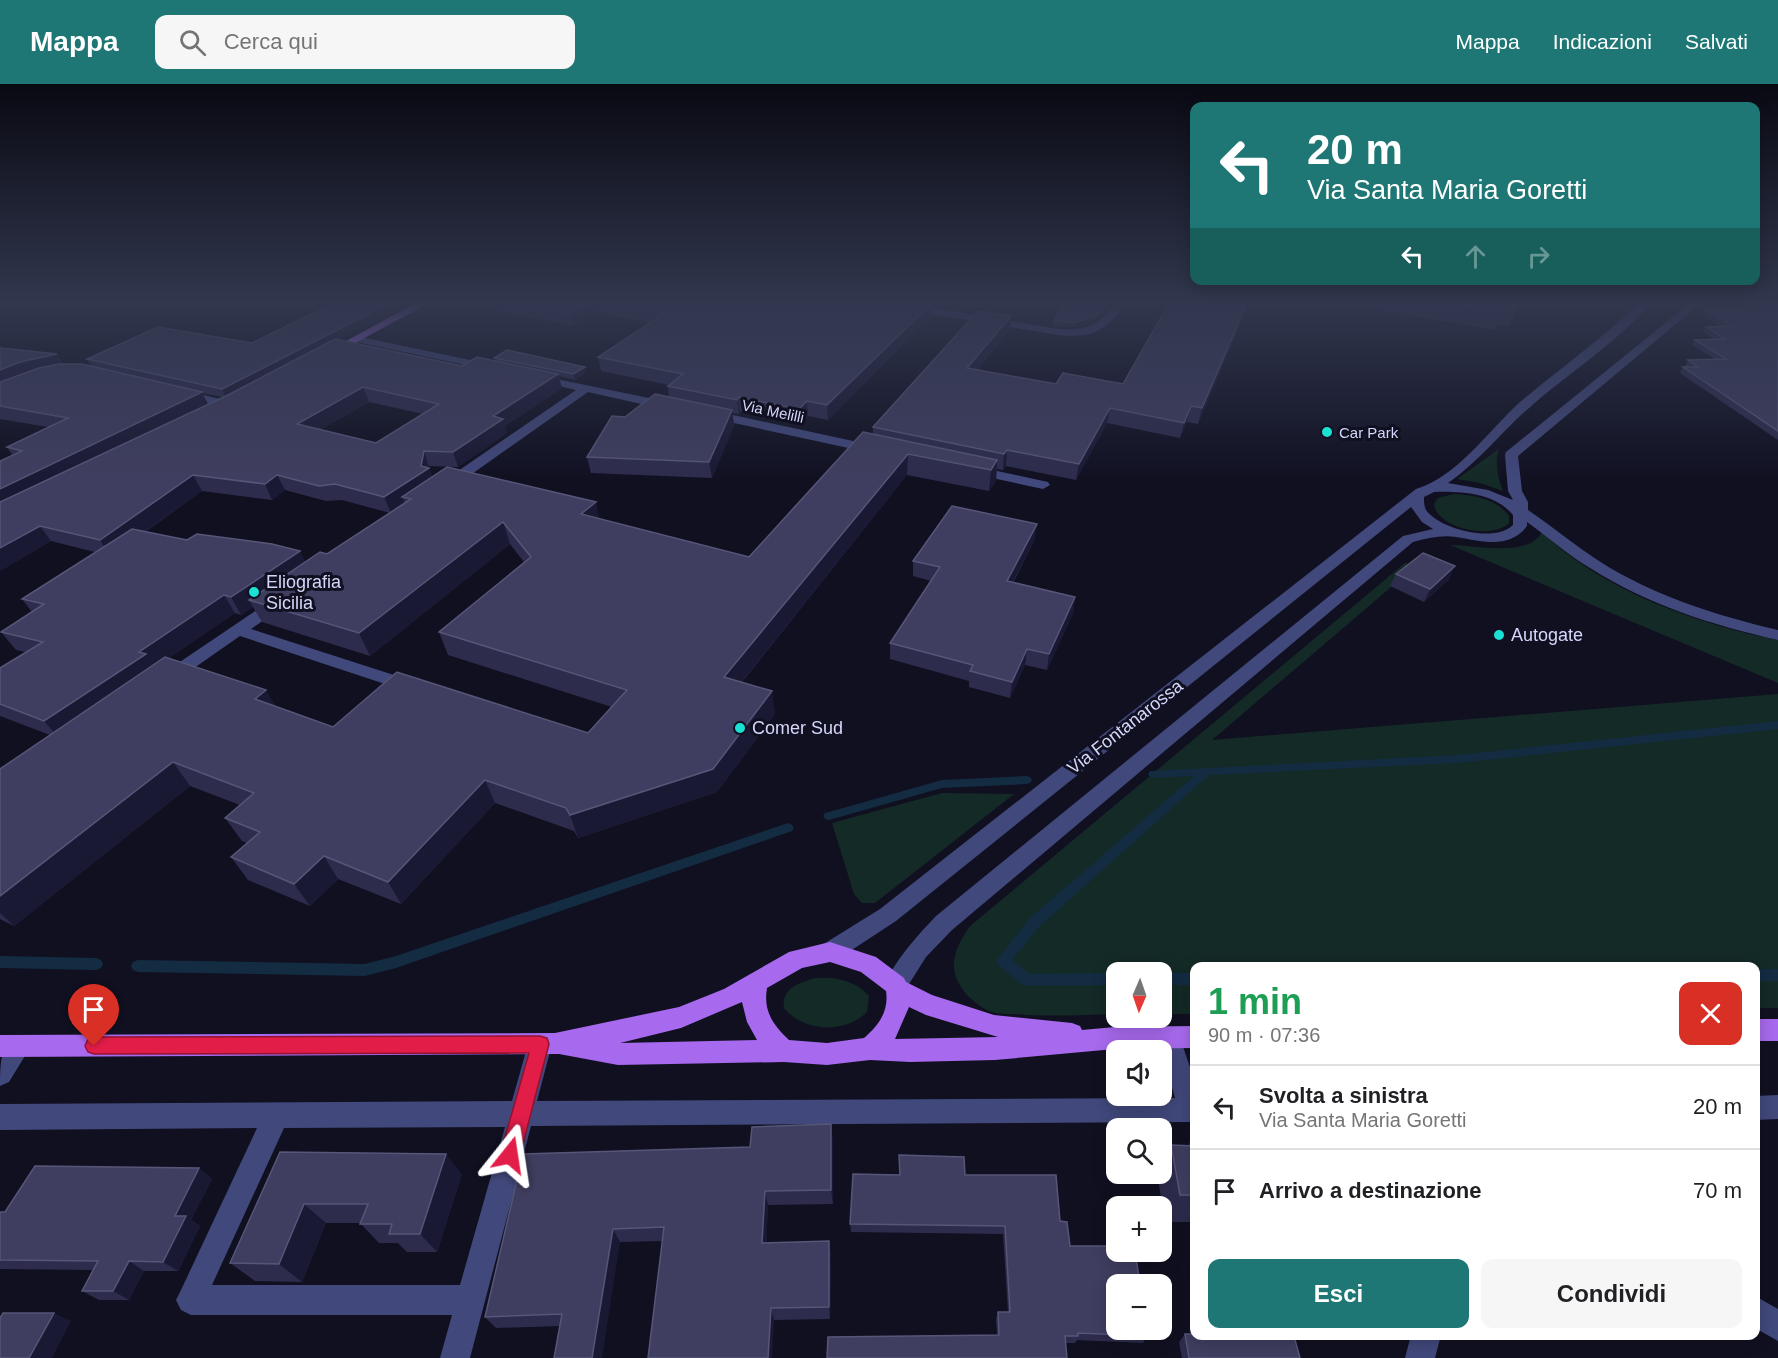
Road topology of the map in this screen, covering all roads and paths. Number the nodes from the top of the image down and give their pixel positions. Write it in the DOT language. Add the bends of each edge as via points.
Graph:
graph roads {
  1 [pos="465,362"];
  2 [pos="1578,362"];
  3 [pos="1624,362"];
  4 [pos="505,371"];
  5 [pos="528,376"];
  6 [pos="586,388"];
  7 [pos="170,391"];
  8 [pos="232,402"];
  9 [pos="680,408"];
  10 [pos="703,413"];
  11 [pos="207,415"];
  12 [pos="891,453"];
  13 [pos="961,468"];
  14 [pos="1043,485"];
  15 [pos="1433,487"];
  16 [pos="431,496"];
  17 [pos="1417,497"];
  18 [pos="1518,513"];
  19 [pos="1456,533"];
  20 [pos="296,590"];
  21 [pos="238,630"];
  22 [pos="1778,635"];
  23 [pos="391,680"];
  24 [pos="153,689"];
  25 [pos="830,952"];
  26 [pos="756,984"];
  27 [pos="897,987"];
  28 [pos="1760,1030"];
  29 [pos="1778,1030"];
  30 [pos="1169,1037"];
  31 [pos="1190,1037"];
  32 [pos="1115,1038"];
  33 [pos="547,1044"];
  34 [pos="10,1046"];
  35 [pos="870,1049"];
  36 [pos="784,1051"];
  37 [pos="0,1074"];
  38 [pos="1190,1104"];
  39 [pos="1778,1107"];
  40 [pos="1760,1108"];
  41 [pos="1190,1110"];
  42 [pos="522,1114"];
  43 [pos="276,1116"];
  44 [pos="0,1117"];
  45 [pos="472,1300"];
  46 [pos="1760,1314"];
  47 [pos="1778,1326"];
  48 [pos="1424,1340"];
  49 [pos="455,1358"];
  50 [pos="1419,1358"];
  1 -- 4 [label="street"];
  2 -- 15 [label="street" via="1506,422 1467,464"];
  3 -- 18 [label="street" via="1511,455"];
  5 -- 6 [label="street"];
  6 -- 9 [label="street"];
  6 -- 16 [label="street"];
  7 -- 8 [label="street"];
  8 -- 11 [label="main road"];
  10 -- 12 [label="street, Via Melilli"];
  13 -- 14 [label="street"];
  15 -- 17 [label="street, Via Fontanarossa"];
  15 -- 18 [label="street" via="1476,490"];
  17 -- 19 [label="street" via="1417,508 1423,516"];
  17 -- 25 [label="street, Via Fontanarossa" via="888,915"];
  18 -- 19 [label="street" via="1517,531 1503,537"];
  18 -- 22 [label="street" via="1611,575 1644,592 1707,616"];
  19 -- 27 [label="street, Via Fontanarossa" via="1430,533 1408,539 944,923 918,950"];
  20 -- 21 [label="street"];
  21 -- 23 [label="street"];
  21 -- 24 [label="street"];
  25 -- 26 [label="main road" via="797,959"];
  25 -- 27 [label="main road" via="868,964"];
  26 -- 33 [label="main road" via="681,1017"];
  26 -- 36 [label="main road" via="755,1019"];
  27 -- 32 [label="main road" via="926,1004 994,1026"];
  27 -- 35 [label="main road" via="895,1017 885,1035"];
  28 -- 29 [label="main road"];
  30 -- 31 [label="main road"];
  30 -- 32 [label="main road"];
  30 -- 38 [label="street"];
  32 -- 35 [label="main road" via="995,1049"];
  33 -- 34 [label="main road"];
  33 -- 36 [label="main road" via="618,1054"];
  33 -- 42 [label="street"];
  34 -- 37 [label="street"];
  35 -- 36 [label="main road" via="827,1054"];
  39 -- 40 [label="street"];
  41 -- 42 [label="street"];
  42 -- 43 [label="street"];
  42 -- 45 [label="street"];
  43 -- 44 [label="street"];
  43 -- 45 [label="street" via="191,1299"];
  45 -- 49 [label="street"];
  46 -- 47 [label="street"];
  48 -- 50 [label="street"];
}
